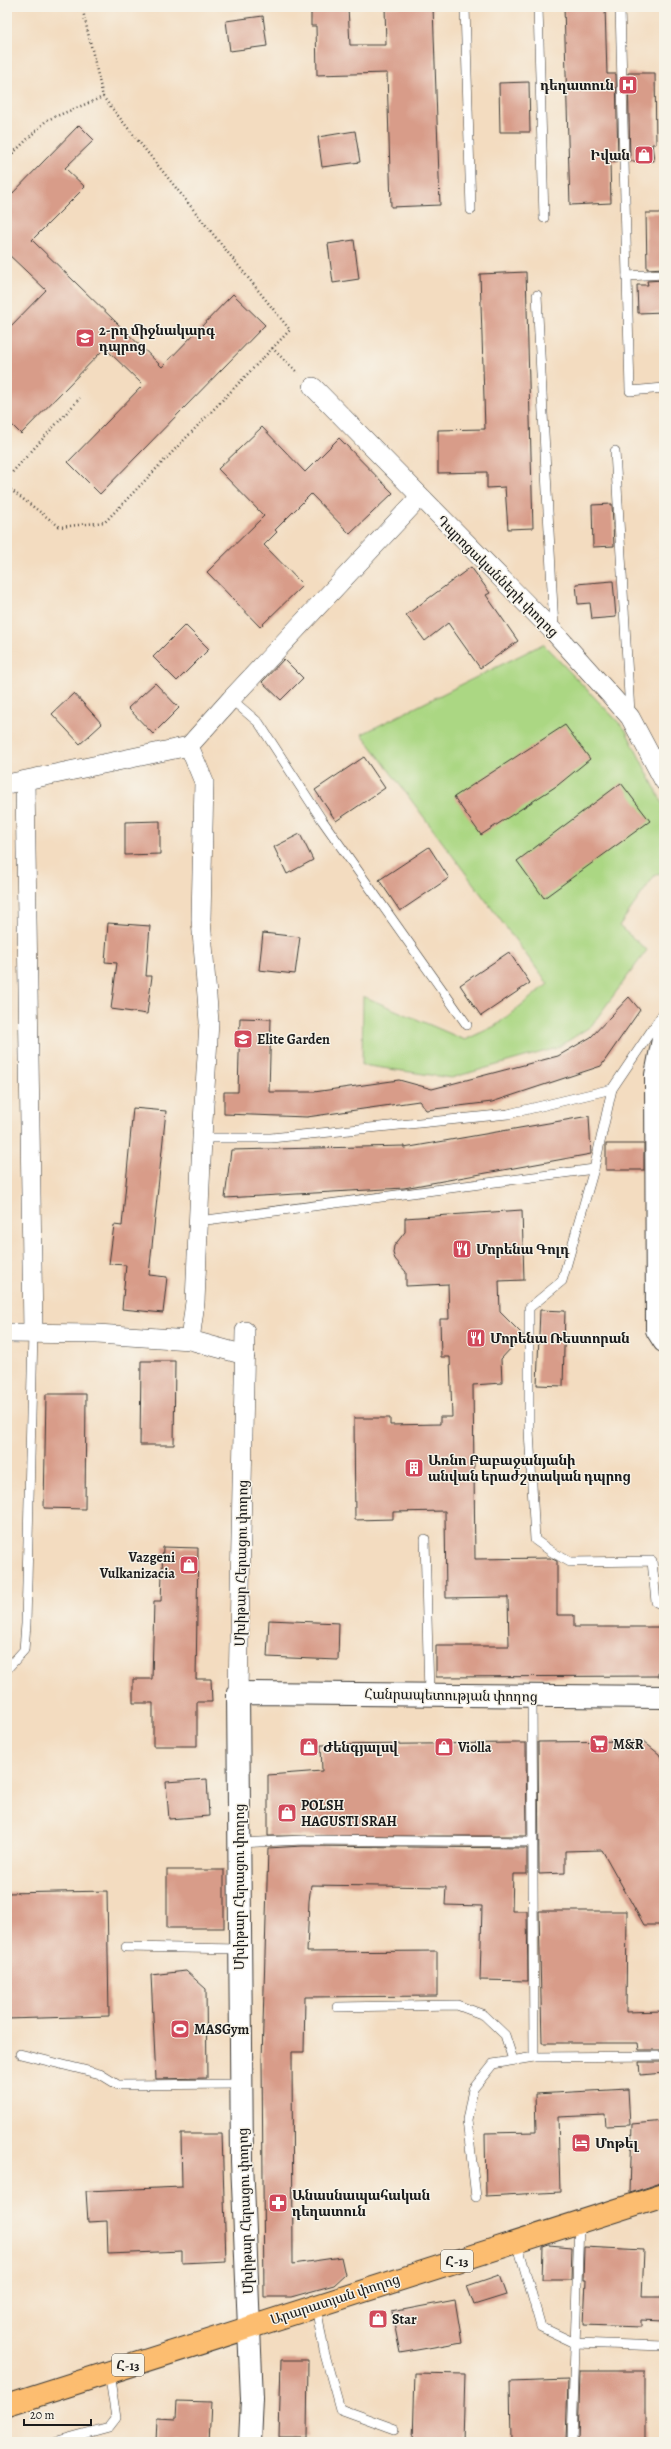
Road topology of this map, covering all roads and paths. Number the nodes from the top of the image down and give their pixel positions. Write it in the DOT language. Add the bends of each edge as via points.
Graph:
graph roads {
  1 [pos="82,7"];
  2 [pos="465,7"];
  3 [pos="538,7"];
  4 [pos="620,7"];
  5 [pos="103,97"];
  6 [pos="7,159"];
  7 [pos="472,210"];
  8 [pos="544,218"];
  9 [pos="664,274"];
  10 [pos="627,276"];
  11 [pos="537,295"];
  12 [pos="272,348"];
  13 [pos="312,386"];
  14 [pos="664,388"];
  15 [pos="80,398"];
  16 [pos="615,451"];
  17 [pos="7,478"];
  18 [pos="7,487"];
  19 [pos="420,497"];
  20 [pos="554,632"];
  21 [pos="230,699"];
  22 [pos="630,717"];
  23 [pos="189,746"];
  24 [pos="25,781"];
  25 [pos="664,781"];
  26 [pos="7,784"];
  27 [pos="664,1012"];
  28 [pos="468,1025"];
  29 [pos="664,1034"];
  30 [pos="660,1075"];
  31 [pos="612,1089"];
  32 [pos="202,1138"];
  33 [pos="594,1169"];
  34 [pos="199,1221"];
  35 [pos="245,1331"];
  36 [pos="33,1332"];
  37 [pos="7,1333"];
  38 [pos="190,1340"];
  39 [pos="664,1341"];
  40 [pos="245,1355"];
  41 [pos="425,1539"];
  42 [pos="664,1605"];
  43 [pos="7,1669"];
  44 [pos="238,1693"];
  45 [pos="429,1695"];
  46 [pos="532,1696"];
  47 [pos="664,1697"];
  48 [pos="531,1842"];
  49 [pos="239,1843"];
  50 [pos="126,1947"];
  51 [pos="240,1949"];
  52 [pos="337,2007"];
  53 [pos="20,2054"];
  54 [pos="664,2056"];
  55 [pos="534,2057"];
  56 [pos="513,2060"];
  57 [pos="241,2084"];
  58 [pos="664,2195"];
  59 [pos="476,2197"];
  60 [pos="579,2222"];
  61 [pos="517,2242"];
  62 [pos="316,2305"];
  63 [pos="250,2326"];
  64 [pos="575,2343"];
  65 [pos="664,2346"];
  66 [pos="109,2372"];
  67 [pos="7,2405"];
  68 [pos="395,2429"];
  69 [pos="54,2442"];
  70 [pos="250,2442"];
  71 [pos="572,2442"];
  1 -- 5 [label="path"];
  2 -- 7 [label="lane"];
  3 -- 8 [label="lane"];
  4 -- 10 [label="lane"];
  5 -- 6 [label="path" via="47,120"];
  5 -- 12 [label="path" via="290,330"];
  9 -- 10 [label="lane"];
  10 -- 14 [label="lane" via="630,391"];
  11 -- 20 [label="lane"];
  12 -- 13 [label="path"];
  12 -- 18 [label="path" via="105,522 60,527"];
  13 -- 19 [label="street, Դպրոցականների փողոց"];
  15 -- 17 [label="path"];
  16 -- 22 [label="lane"];
  19 -- 20 [label="street, Դպրոցականների փողոց"];
  19 -- 21 [label="street"];
  20 -- 22 [label="street, Դպրոցականների փողոց"];
  21 -- 23 [label="street"];
  21 -- 28 [label="lane" via="259,723 322,820"];
  22 -- 25 [label="street, Դպրոցականների փողոց"];
  23 -- 24 [label="street"];
  23 -- 32 [label="street" via="204,782 201,919 209,1022"];
  24 -- 26 [label="street"];
  24 -- 36 [label="street"];
  27 -- 31 [label="lane"];
  29 -- 30 [label="street"];
  30 -- 39 [label="street" via="657,1330"];
  31 -- 32 [label="lane" via="508,1114 271,1138"];
  31 -- 33 [label="lane"];
  32 -- 34 [label="street"];
  33 -- 34 [label="lane"];
  33 -- 42 [label="lane" via="562,1282 530,1308 529,1430 535,1540 570,1562 652,1561 656,1602"];
  34 -- 38 [label="street" via="195,1302"];
  35 -- 40 [label="street, Մխիթար Հերացու փողոց"];
  36 -- 37 [label="street"];
  36 -- 38 [label="street"];
  36 -- 43 [label="lane" via="24,1650"];
  38 -- 40 [label="street"];
  40 -- 44 [label="street, Մխիթար Հերացու փողոց"];
  41 -- 45 [label="lane"];
  44 -- 45 [label="street, Հանրապետության փողոց"];
  44 -- 49 [label="street, Մխիթար Հերացու փողոց"];
  45 -- 46 [label="street, Հանրապետության փողոց"];
  46 -- 47 [label="street, Հանրապետության փողոց"];
  46 -- 48 [label="lane"];
  48 -- 49 [label="lane" via="303,1840"];
  48 -- 55 [label="lane"];
  49 -- 51 [label="street, Մխիթար Հերացու փողոց"];
  50 -- 51 [label="lane"];
  51 -- 57 [label="street, Մխիթար Հերացու փողոց"];
  52 -- 56 [label="lane" via="457,2005 484,2015 505,2035"];
  53 -- 57 [label="lane" via="100,2074 118,2085"];
  54 -- 55 [label="lane"];
  55 -- 56 [label="lane"];
  56 -- 59 [label="lane" via="494,2064 472,2089 467,2120"];
  57 -- 63 [label="street, Մխիթար Հերացու փողոց"];
  58 -- 60 [label="main road, Արարատյան փողոց / Հ-13"];
  60 -- 61 [label="main road, Արարատյան փողոց / Հ-13"];
  60 -- 64 [label="lane"];
  61 -- 62 [label="main road, Արարատյան փողոց / Հ-13"];
  61 -- 64 [label="lane" via="541,2327"];
  62 -- 63 [label="main road, Արարատյան փողոց / Հ-13"];
  62 -- 68 [label="lane" via="324,2351 340,2409"];
  63 -- 66 [label="main road, Արարատյան փողոց / Հ-13"];
  63 -- 70 [label="street, Մխիթար Հերացու փողոց"];
  64 -- 65 [label="lane"];
  64 -- 71 [label="lane"];
  66 -- 67 [label="main road, Արարատյան փողոց / Հ-13"];
  66 -- 69 [label="lane" via="116,2418 114,2423 109,2427"];
}
